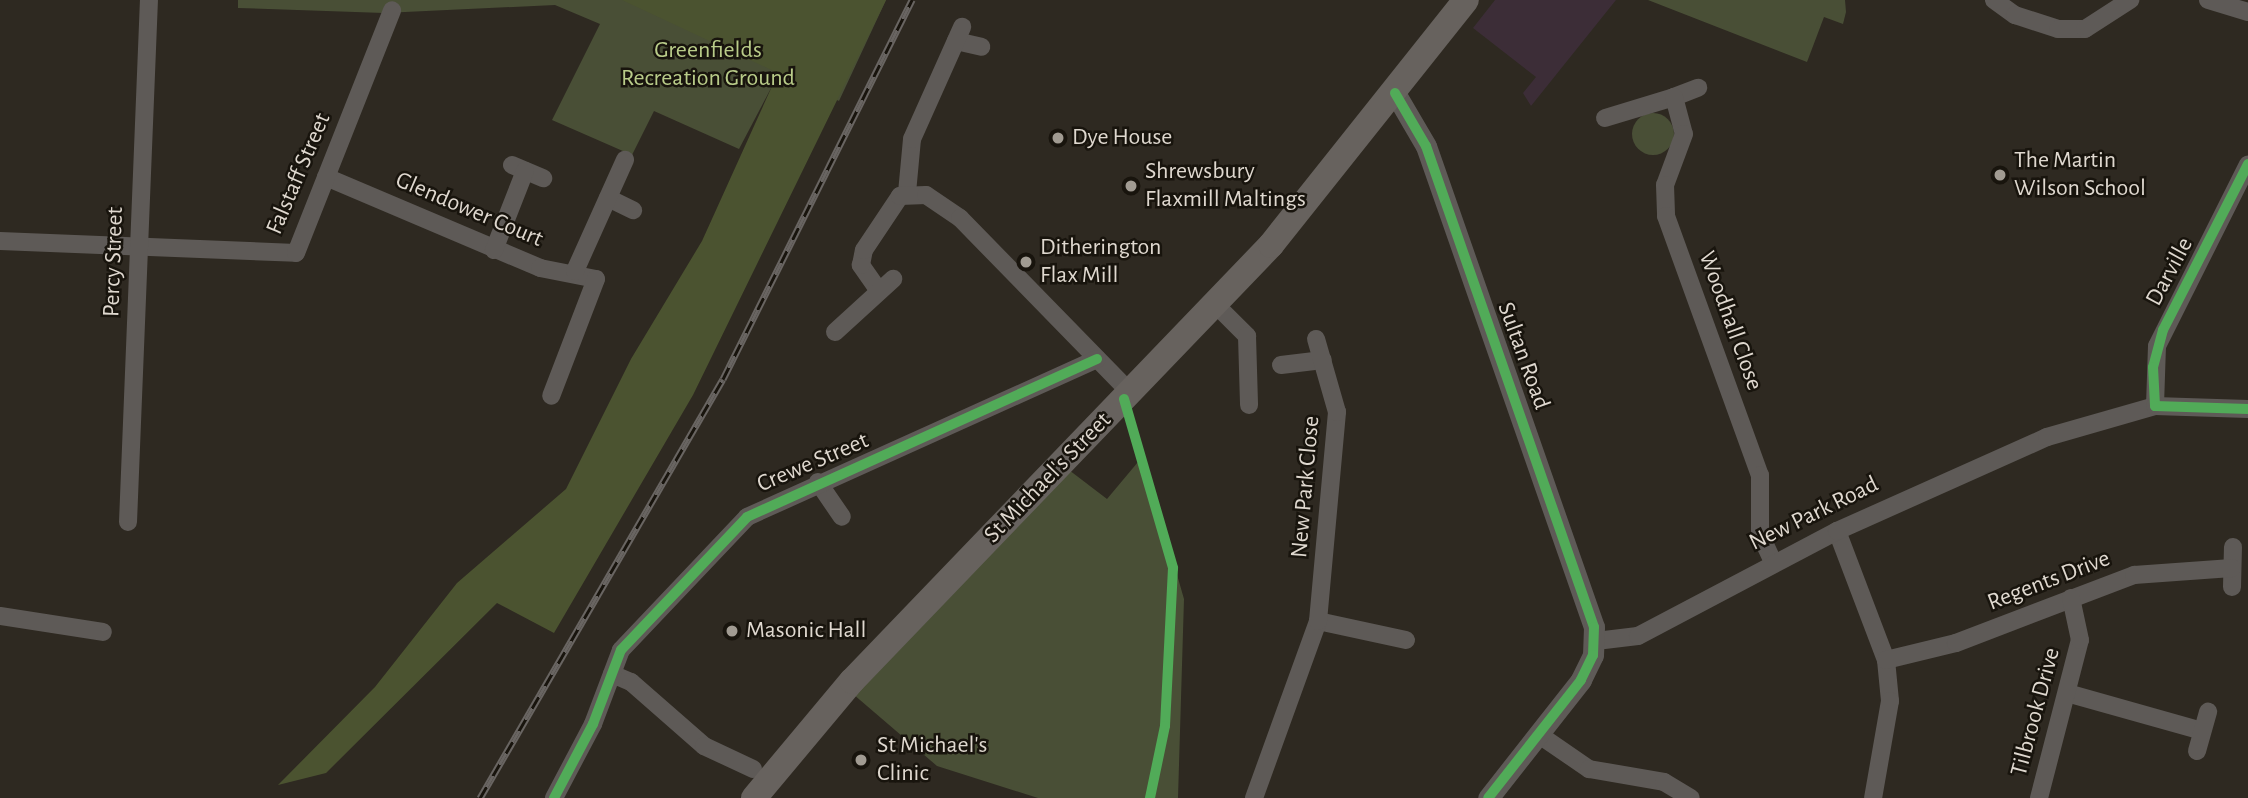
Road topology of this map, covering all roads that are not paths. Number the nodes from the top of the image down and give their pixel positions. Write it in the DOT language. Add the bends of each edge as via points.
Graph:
graph roads {
  1 [pos="1466,0"];
  2 [pos="1994,0"];
  3 [pos="2130,0"];
  4 [pos="2208,0"];
  5 [pos="149,2"];
  6 [pos="392,10"];
  7 [pos="2248,12"];
  8 [pos="981,47"];
  9 [pos="1698,88"];
  10 [pos="1395,93"];
  11 [pos="1674,97"];
  12 [pos="1605,118"];
  13 [pos="625,160"];
  14 [pos="2248,164"];
  15 [pos="326,177"];
  16 [pos="542,178"];
  17 [pos="907,193"];
  18 [pos="608,198"];
  19 [pos="633,210"];
  20 [pos="0,241"];
  21 [pos="139,247"];
  22 [pos="494,250"];
  23 [pos="575,271"];
  24 [pos="893,279"];
  25 [pos="879,291"];
  26 [pos="1214,303"];
  27 [pos="835,332"];
  28 [pos="1316,339"];
  29 [pos="1097,359"];
  30 [pos="1323,360"];
  31 [pos="1281,365"];
  32 [pos="1131,393"];
  33 [pos="551,396"];
  34 [pos="1250,405"];
  35 [pos="2155,407"];
  36 [pos="2248,409"];
  37 [pos="818,482"];
  38 [pos="842,517"];
  39 [pos="128,522"];
  40 [pos="1837,531"];
  41 [pos="2233,547"];
  42 [pos="1773,562"];
  43 [pos="2232,568"];
  44 [pos="2232,587"];
  45 [pos="2071,598"];
  46 [pos="0,616"];
  47 [pos="1318,621"];
  48 [pos="103,632"];
  49 [pos="1406,640"];
  50 [pos="1596,640"];
  51 [pos="1886,660"];
  52 [pos="612,674"];
  53 [pos="2067,693"];
  54 [pos="2208,712"];
  55 [pos="2202,731"];
  56 [pos="1538,734"];
  57 [pos="2197,751"];
  58 [pos="752,769"];
  59 [pos="554,798"];
  60 [pos="754,798"];
  61 [pos="1254,798"];
  62 [pos="1488,798"];
  63 [pos="1691,798"];
  64 [pos="1873,798"];
  65 [pos="2039,798"];
  1 -- 10 [label="main road, St Michael's Street"];
  2 -- 3 [label="street" via="2015,15 2058,29 2085,29"];
  4 -- 7 [label="street"];
  5 -- 21 [label="street, Percy Street"];
  6 -- 15 [label="street, Falstaff Street"];
  8 -- 17 [label="street" via="959,34 912,139"];
  9 -- 11 [label="street"];
  10 -- 26 [label="main road, St Michael's Street" via="1271,245"];
  10 -- 50 [label="street, Sultan Road" via="1426,146 1591,611"];
  11 -- 12 [label="street"];
  11 -- 42 [label="street, Woodhall Close" via="1684,134 1665,185 1666,216 1760,475 1760,534"];
  13 -- 18 [label="street"];
  14 -- 35 [label="street, Darville" via="2157,346"];
  15 -- 21 [label="street, Falstaff Street" via="296,253"];
  15 -- 22 [label="street, Glendower Court"];
  16 -- 22 [label="street" via="519,168"];
  17 -- 25 [label="street" via="894,204 861,257"];
  17 -- 29 [label="street" via="926,195 960,218"];
  18 -- 19 [label="street"];
  18 -- 23 [label="street"];
  20 -- 21 [label="street"];
  21 -- 39 [label="street, Percy Street"];
  22 -- 23 [label="street, Glendower Court" via="540,268"];
  23 -- 33 [label="street" via="596,279"];
  24 -- 25 [label="street"];
  25 -- 27 [label="street"];
  26 -- 32 [label="main road, St Michael's Street"];
  26 -- 34 [label="street" via="1247,336"];
  28 -- 30 [label="street, New Park Close"];
  29 -- 32 [label="street"];
  29 -- 37 [label="street, Crewe Street"];
  30 -- 31 [label="street"];
  30 -- 47 [label="street, New Park Close" via="1338,412"];
  32 -- 60 [label="main road, St Michael's Street" via="852,681"];
  35 -- 36 [label="street, New Park Road"];
  35 -- 40 [label="street, New Park Road" via="2047,437"];
  37 -- 38 [label="street"];
  37 -- 52 [label="street, Crewe Street" via="747,517 621,650"];
  40 -- 42 [label="street, New Park Road"];
  40 -- 51 [label="street"];
  41 -- 43 [label="street"];
  42 -- 50 [label="street, New Park Road" via="1638,636"];
  43 -- 44 [label="street"];
  43 -- 45 [label="street, Regents Drive" via="2162,569"];
  45 -- 51 [label="street, Regents Drive" via="1947,646"];
  45 -- 53 [label="street, Tilbrook Drive" via="2080,640"];
  46 -- 48 [label="street"];
  47 -- 49 [label="street"];
  47 -- 61 [label="street, New Park Close"];
  50 -- 56 [label="street" via="1581,680"];
  51 -- 64 [label="street" via="1890,701"];
  52 -- 58 [label="street" via="631,682 704,746"];
  52 -- 59 [label="street, Crewe Street"];
  53 -- 55 [label="street"];
  53 -- 65 [label="street, Tilbrook Drive"];
  54 -- 55 [label="street"];
  55 -- 57 [label="street"];
  56 -- 62 [label="street"];
  56 -- 63 [label="street" via="1589,769 1664,782"];
}
